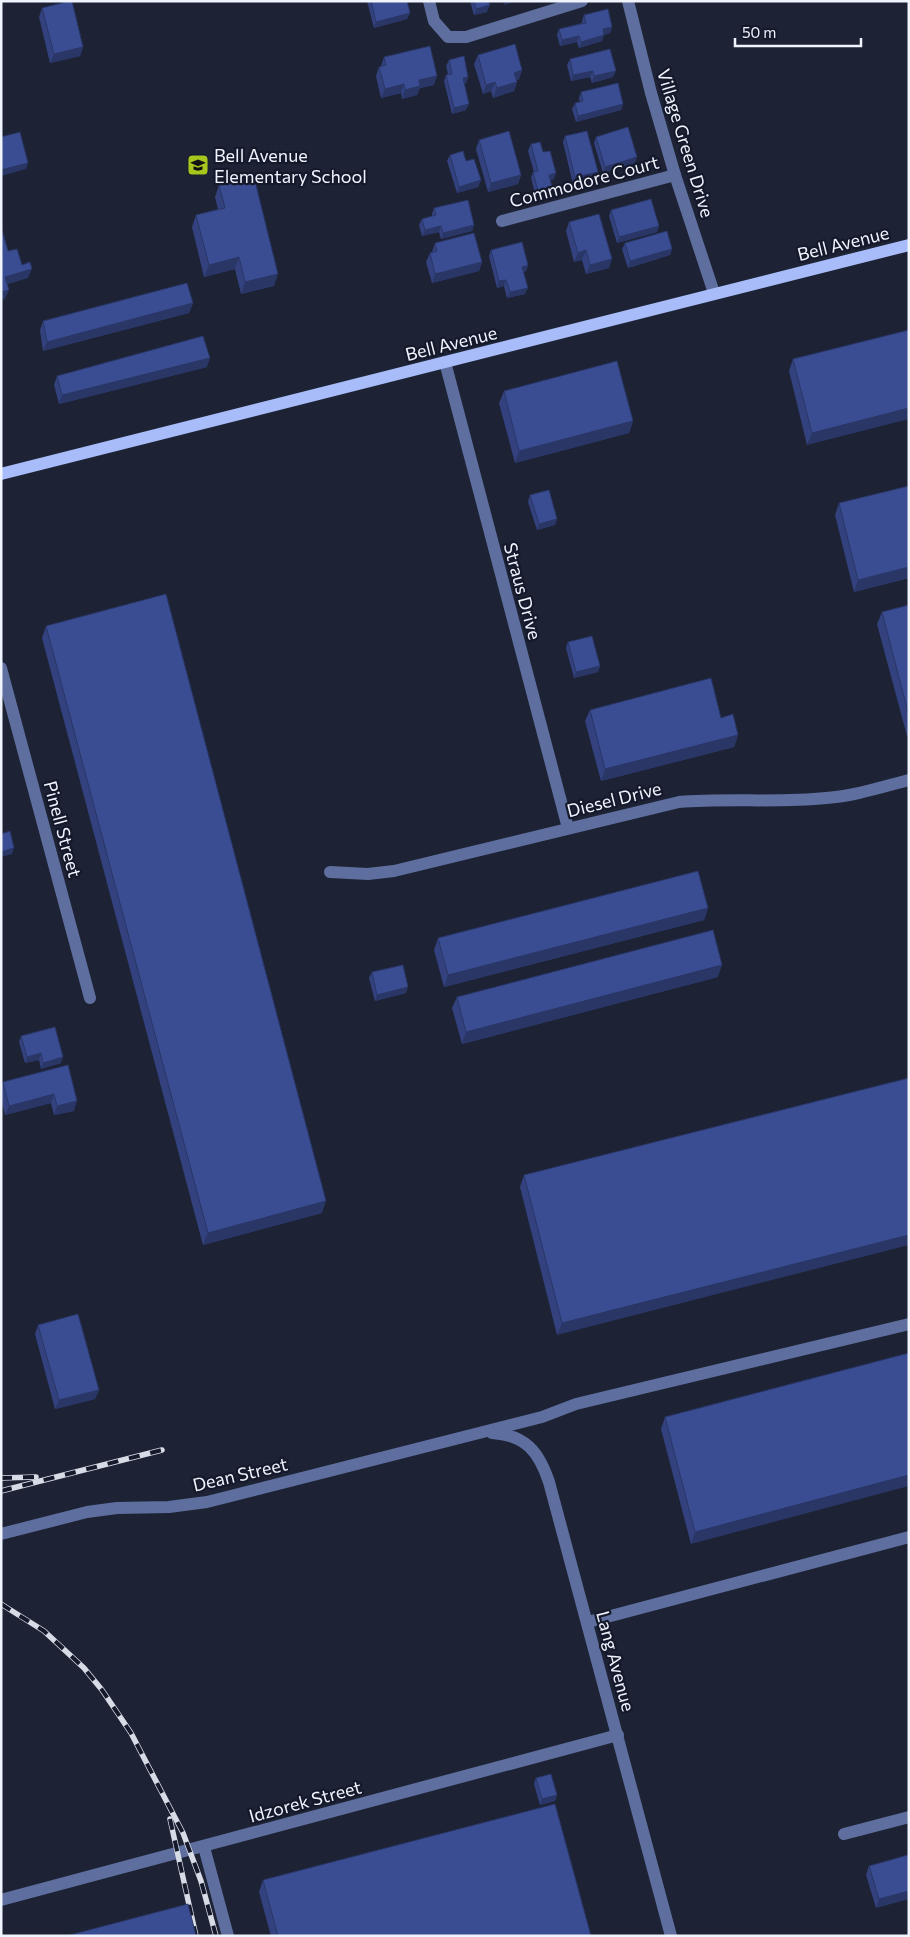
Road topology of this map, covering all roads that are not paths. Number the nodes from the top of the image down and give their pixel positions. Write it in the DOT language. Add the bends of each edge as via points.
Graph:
graph roads {
  1 [pos="429,1"];
  2 [pos="582,1"];
  3 [pos="628,1"];
  4 [pos="675,174"];
  5 [pos="502,222"];
  6 [pos="909,245"];
  7 [pos="714,294"];
  8 [pos="444,362"];
  9 [pos="1,474"];
  10 [pos="1,668"];
  11 [pos="909,780"];
  12 [pos="568,828"];
  13 [pos="330,872"];
  14 [pos="90,998"];
  15 [pos="909,1324"];
  16 [pos="484,1432"];
  17 [pos="1,1534"];
  18 [pos="909,1537"];
  19 [pos="588,1622"];
  20 [pos="618,1735"];
  21 [pos="909,1817"];
  22 [pos="844,1834"];
  23 [pos="204,1847"];
  24 [pos="1,1900"];
  25 [pos="228,1936"];
  26 [pos="671,1936"];
  1 -- 2 [label="street" via="434,21 448,37 466,37"];
  3 -- 4 [label="street, Village Green Drive"];
  4 -- 5 [label="street, Commodore Court"];
  4 -- 7 [label="street, Village Green Drive"];
  6 -- 7 [label="main road, Bell Avenue"];
  7 -- 8 [label="main road, Bell Avenue"];
  8 -- 9 [label="main road, Bell Avenue"];
  8 -- 12 [label="street, Straus Drive"];
  10 -- 14 [label="street, Pinell Street"];
  11 -- 12 [label="street, Diesel Drive" via="827,798 680,802"];
  12 -- 13 [label="street, Diesel Drive" via="394,871 368,874"];
  15 -- 16 [label="street, Dean Street" via="576,1404 542,1417"];
  16 -- 17 [label="street, Dean Street" via="207,1502 87,1512"];
  16 -- 19 [label="street, Lang Avenue" via="515,1438 531,1448 542,1462"];
  18 -- 19 [label="street"];
  19 -- 20 [label="street, Lang Avenue"];
  20 -- 23 [label="street, Idzorek Street"];
  20 -- 26 [label="street, Lang Avenue"];
  21 -- 22 [label="street"];
  23 -- 24 [label="street, Idzorek Street"];
  23 -- 25 [label="street"];
}
